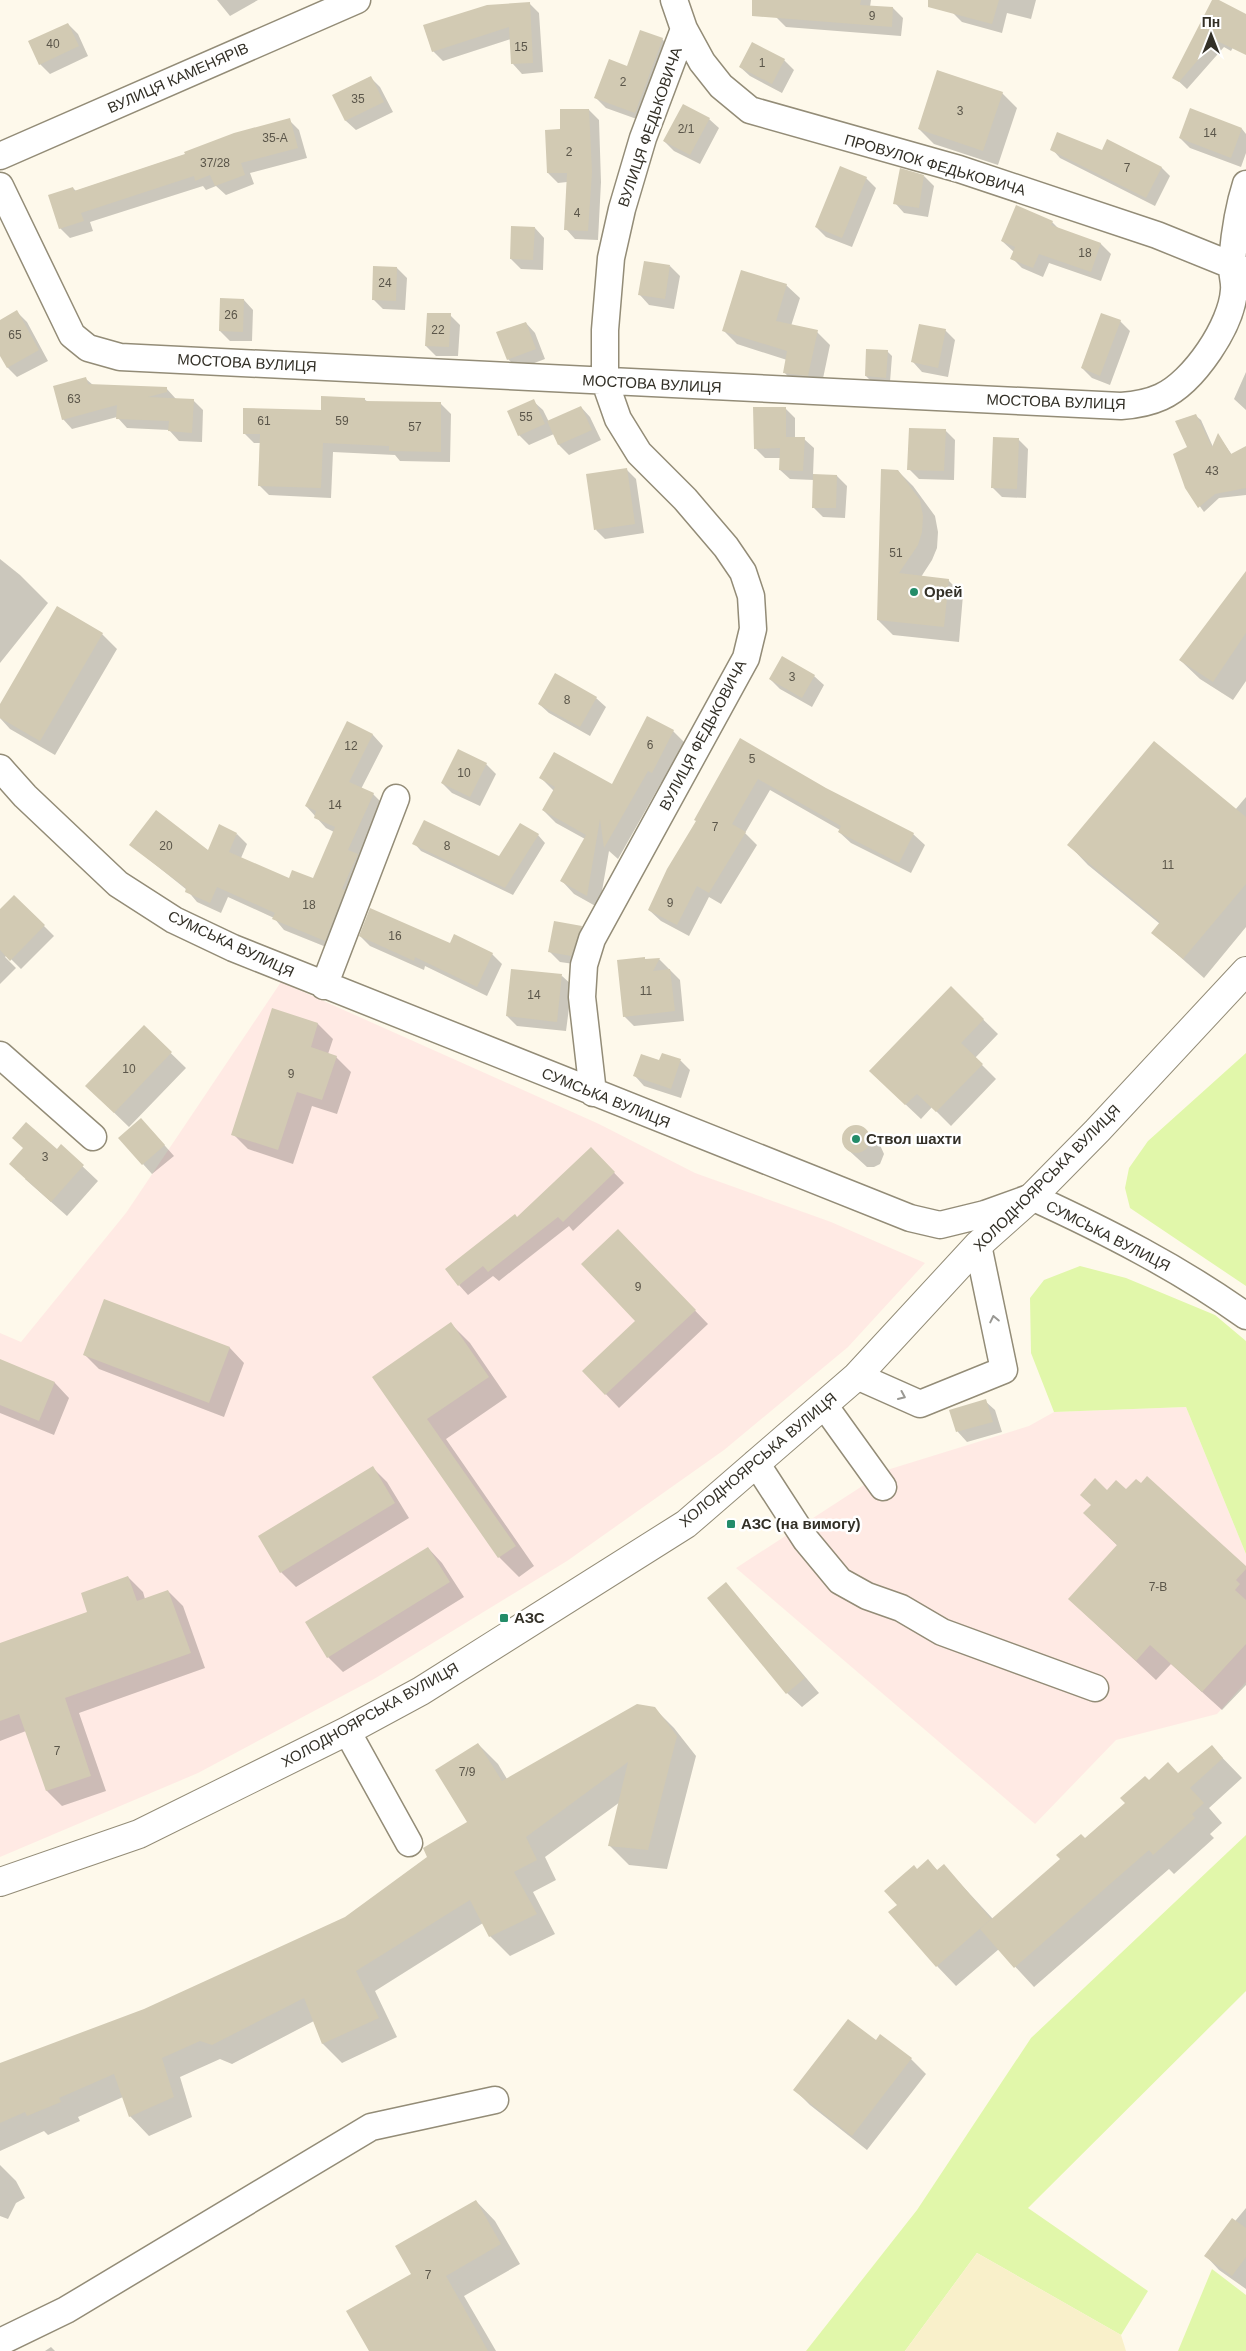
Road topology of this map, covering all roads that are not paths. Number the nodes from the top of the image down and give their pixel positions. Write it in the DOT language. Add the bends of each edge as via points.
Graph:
graph roads {
  1 [pos="357,0"];
  2 [pos="674,0"];
  3 [pos="684,29"];
  4 [pos="0,156"];
  5 [pos="1246,184"];
  6 [pos="0,186"];
  7 [pos="1239,268"];
  8 [pos="604,382"];
  9 [pos="0,768"];
  10 [pos="396,798"];
  11 [pos="1246,971"];
  12 [pos="324,986"];
  13 [pos="0,1055"];
  14 [pos="593,1093"];
  15 [pos="93,1136"];
  16 [pos="1032,1197"];
  17 [pos="978,1245"];
  18 [pos="1246,1316"];
  19 [pos="857,1376"];
  20 [pos="824,1405"];
  21 [pos="756,1463"];
  22 [pos="883,1487"];
  23 [pos="1095,1688"];
  24 [pos="347,1730"];
  25 [pos="409,1843"];
  26 [pos="0,1882"];
  27 [pos="495,2100"];
  28 [pos="0,2342"];
  1 -- 4 [label="street, ВУЛИЦЯ КАМЕНЯРІВ"];
  2 -- 3 [label="street, ПРОВУЛОК ФЕДЬКОВИЧА"];
  3 -- 7 [label="street, ПРОВУЛОК ФЕДЬКОВИЧА" via="702,62 721,86 750,110 959,169 1157,235"];
  3 -- 8 [label="street, ВУЛИЦЯ ФЕДЬКОВИЧА" via="643,138 622,209 611,258"];
  5 -- 7 [label="street, МОСТОВА ВУЛИЦЯ" via="1236,227"];
  6 -- 8 [label="street, МОСТОВА ВУЛИЦЯ" via="72,335 88,348 120,357"];
  7 -- 8 [label="street, МОСТОВА ВУЛИЦЯ" via="1224,325 1204,358 1186,381 1142,404 1121,406"];
  8 -- 14 [label="street, ВУЛИЦЯ ФЕДЬКОВИЧА" via="618,419 639,453 685,499 743,572 751,596 753,629 746,658 592,939 584,965 582,997"];
  9 -- 12 [label="street, СУМСЬКА ВУЛИЦЯ" via="24,796 118,884 174,920"];
  10 -- 12 [label="street"];
  11 -- 16 [label="main road, ХОЛОДНОЯРСЬКА ВУЛИЦЯ"];
  12 -- 14 [label="street, СУМСЬКА ВУЛИЦЯ"];
  13 -- 15 [label="street"];
  14 -- 16 [label="street, СУМСЬКА ВУЛИЦЯ" via="910,1218 940,1225 985,1214"];
  16 -- 17 [label="main road, ХОЛОДНОЯРСЬКА ВУЛИЦЯ"];
  16 -- 18 [label="street, СУМСЬКА ВУЛИЦЯ" via="1134,1247"];
  17 -- 19 [label="main road, ХОЛОДНОЯРСЬКА ВУЛИЦЯ"];
  19 -- 17 [label="street, one-way" via="920,1404 1004,1370"];
  19 -- 20 [label="main road, ХОЛОДНОЯРСЬКА ВУЛИЦЯ"];
  20 -- 21 [label="main road, ХОЛОДНОЯРСЬКА ВУЛИЦЯ"];
  20 -- 22 [label="street"];
  21 -- 23 [label="street" via="806,1540 840,1581 867,1596 901,1608 942,1632"];
  21 -- 24 [label="main road, ХОЛОДНОЯРСЬКА ВУЛИЦЯ" via="686,1524 421,1690"];
  24 -- 25 [label="street"];
  24 -- 26 [label="main road, ХОЛОДНОЯРСЬКА ВУЛИЦЯ" via="139,1834"];
  27 -- 28 [label="street" via="371,2127 66,2310"];
}
